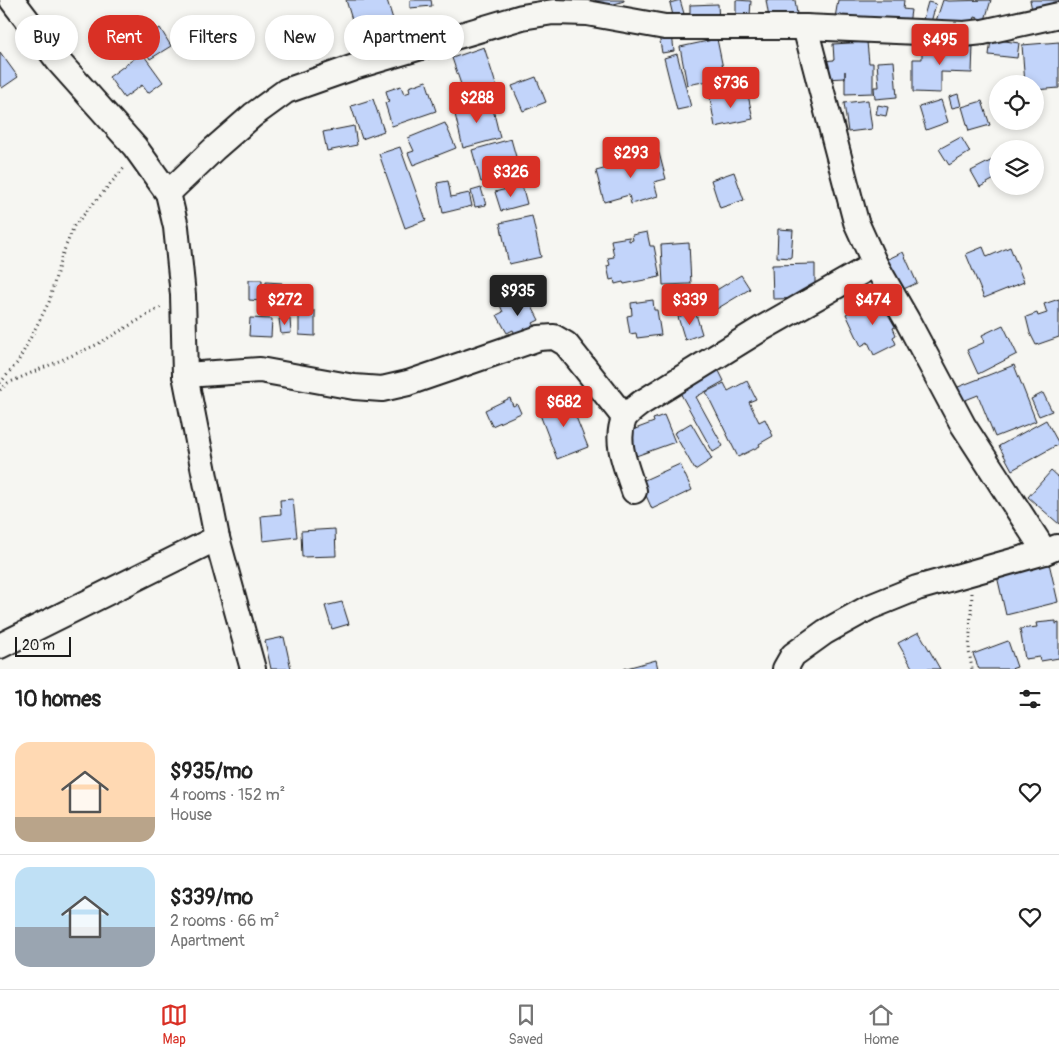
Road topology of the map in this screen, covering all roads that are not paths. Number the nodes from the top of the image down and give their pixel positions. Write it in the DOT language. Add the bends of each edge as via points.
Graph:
graph roads {
  1 [pos="12,0"];
  2 [pos="526,8"];
  3 [pos="1059,15"];
  4 [pos="804,27"];
  5 [pos="168,193"];
  6 [pos="874,264"];
  7 [pos="185,376"];
  8 [pos="624,417"];
  9 [pos="634,491"];
  10 [pos="217,538"];
  11 [pos="1052,549"];
  12 [pos="0,646"];
  13 [pos="253,669"];
  14 [pos="785,669"];
  1 -- 5 [label="street" via="59,62 135,147"];
  2 -- 4 [label="street" via="586,12 665,27"];
  2 -- 5 [label="street" via="286,91 253,115"];
  3 -- 4 [label="street" via="964,34"];
  4 -- 6 [label="street" via="856,222"];
  5 -- 7 [label="street" via="176,227 183,295"];
  6 -- 8 [label="street" via="737,344 641,403"];
  6 -- 11 [label="street" via="963,425"];
  7 -- 8 [label="street" via="260,370 382,389 539,338 554,337 566,344"];
  7 -- 10 [label="street"];
  8 -- 9 [label="street" via="620,434 623,457"];
  10 -- 12 [label="street"];
  10 -- 13 [label="street"];
  11 -- 14 [label="street" via="917,588 870,607 809,643 793,655"];
}
